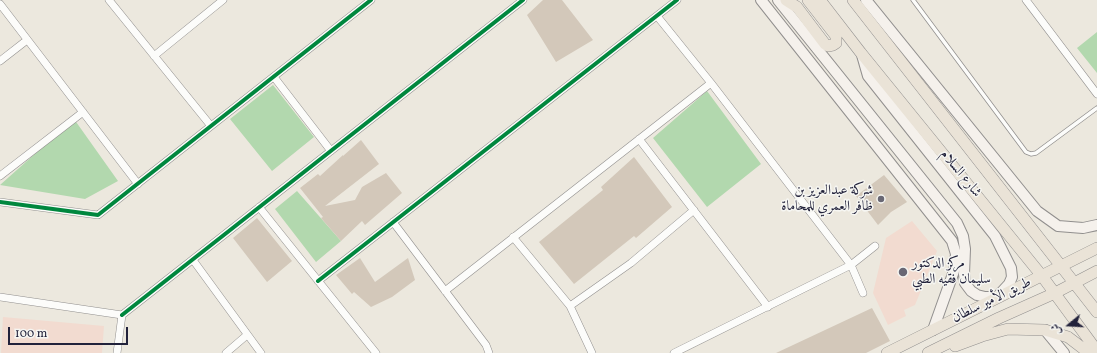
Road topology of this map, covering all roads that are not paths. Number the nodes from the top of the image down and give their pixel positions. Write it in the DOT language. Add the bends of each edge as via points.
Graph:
graph roads {
  1 [pos="109,0"];
  2 [pos="224,0"];
  3 [pos="371,0"];
  4 [pos="523,0"];
  5 [pos="677,0"];
  6 [pos="761,0"];
  7 [pos="778,0"];
  8 [pos="786,0"];
  9 [pos="808,0"];
  10 [pos="820,0"];
  11 [pos="853,0"];
  12 [pos="866,0"];
  13 [pos="913,0"];
  14 [pos="1026,0"];
  15 [pos="0,4"];
  16 [pos="657,16"];
  17 [pos="27,40"];
  18 [pos="861,53"];
  19 [pos="154,56"];
  20 [pos="0,61"];
  21 [pos="274,77"];
  22 [pos="711,83"];
  23 [pos="1097,94"];
  24 [pos="1097,108"];
  25 [pos="83,112"];
  26 [pos="211,126"];
  27 [pos="639,139"];
  28 [pos="331,150"];
  29 [pos="0,176"];
  30 [pos="138,184"];
  31 [pos="0,202"];
  32 [pos="259,207"];
  33 [pos="694,210"];
  34 [pos="392,222"];
  35 [pos="1097,225"];
  36 [pos="514,237"];
  37 [pos="875,246"];
  38 [pos="1097,248"];
  39 [pos="193,260"];
  40 [pos="851,265"];
  41 [pos="1061,266"];
  42 [pos="1097,271"];
  43 [pos="1042,276"];
  44 [pos="318,281"];
  45 [pos="1074,283"];
  46 [pos="445,291"];
  47 [pos="863,293"];
  48 [pos="1055,293"];
  49 [pos="0,297"];
  50 [pos="997,297"];
  51 [pos="570,306"];
  52 [pos="768,307"];
  53 [pos="1097,312"];
  54 [pos="122,314"];
  55 [pos="933,330"];
  56 [pos="1045,330"];
  57 [pos="247,335"];
  58 [pos="1097,351"];
  59 [pos="117,353"];
  60 [pos="226,353"];
  61 [pos="261,353"];
  62 [pos="376,353"];
  63 [pos="490,353"];
  64 [pos="592,353"];
  65 [pos="674,353"];
  66 [pos="887,353"];
  67 [pos="928,353"];
  68 [pos="936,353"];
  69 [pos="1064,353"];
  70 [pos="1089,353"];
  1 -- 19 [label="street"];
  2 -- 19 [label="street"];
  3 -- 21 [label="street"];
  4 -- 28 [label="street"];
  5 -- 16 [label="street"];
  6 -- 55 [label="main road" via="952,241 956,254 954,271"];
  7 -- 50 [label="main road" via="958,223 965,250 965,283 977,295"];
  8 -- 9 [label="main road" via="797,7 825,44 833,45 836,43 836,36"];
  10 -- 18 [label="main road, شارع السلام"];
  11 -- 41 [label="main road, شارع السلام"];
  12 -- 35 [label="main road" via="1037,211 1058,226 1083,228"];
  13 -- 24 [label="lane" via="1026,152 1036,153"];
  14 -- 23 [label="street"];
  15 -- 17 [label="street"];
  16 -- 22 [label="street"];
  16 -- 34 [label="street"];
  17 -- 20 [label="street"];
  17 -- 25 [label="street"];
  18 -- 43 [label="main road, شارع السلام"];
  18 -- 50 [label="main road" via="868,76 995,236 1011,268 1012,277"];
  19 -- 26 [label="street"];
  21 -- 26 [label="street"];
  21 -- 28 [label="street"];
  22 -- 27 [label="street"];
  22 -- 40 [label="street"];
  25 -- 29 [label="street"];
  25 -- 30 [label="street"];
  26 -- 30 [label="street"];
  27 -- 33 [label="street"];
  27 -- 36 [label="street"];
  28 -- 32 [label="street"];
  30 -- 31 [label="street" via="98,215"];
  32 -- 39 [label="street"];
  32 -- 44 [label="street"];
  33 -- 51 [label="street" via="630,263"];
  33 -- 52 [label="street"];
  34 -- 44 [label="street"];
  34 -- 46 [label="street"];
  36 -- 46 [label="street"];
  36 -- 51 [label="street"];
  37 -- 40 [label="street"];
  38 -- 41 [label="main road, طريق الأمير سلطان"];
  39 -- 54 [label="street"];
  39 -- 57 [label="street"];
  40 -- 47 [label="street"];
  40 -- 52 [label="street"];
  41 -- 43 [label="main road, طريق الأمير سلطان"];
  41 -- 45 [label="main road, شارع السلام"];
  42 -- 45 [label="main road, طريق الأمير سلطان"];
  43 -- 48 [label="main road, شارع السلام"];
  43 -- 50 [label="main road, طريق الأمير سلطان"];
  44 -- 62 [label="street"];
  45 -- 48 [label="main road, طريق الأمير سلطان"];
  45 -- 53 [label="main road, شارع السلام"];
  46 -- 63 [label="street"];
  48 -- 58 [label="main road, شارع السلام"];
  48 -- 67 [label="main road, طريق الأمير سلطان"];
  49 -- 54 [label="street"];
  50 -- 55 [label="main road, طريق الأمير سلطان"];
  51 -- 64 [label="street"];
  52 -- 65 [label="street"];
  54 -- 59 [label="street"];
  55 -- 66 [label="main road, طريق الأمير سلطان"];
  56 -- 68 [label="main road" via="1008,330 982,336"];
  56 -- 69 [label="main road"];
  56 -- 70 [label="main road" via="1068,337"];
  57 -- 60 [label="street"];
  57 -- 61 [label="street"];
}
